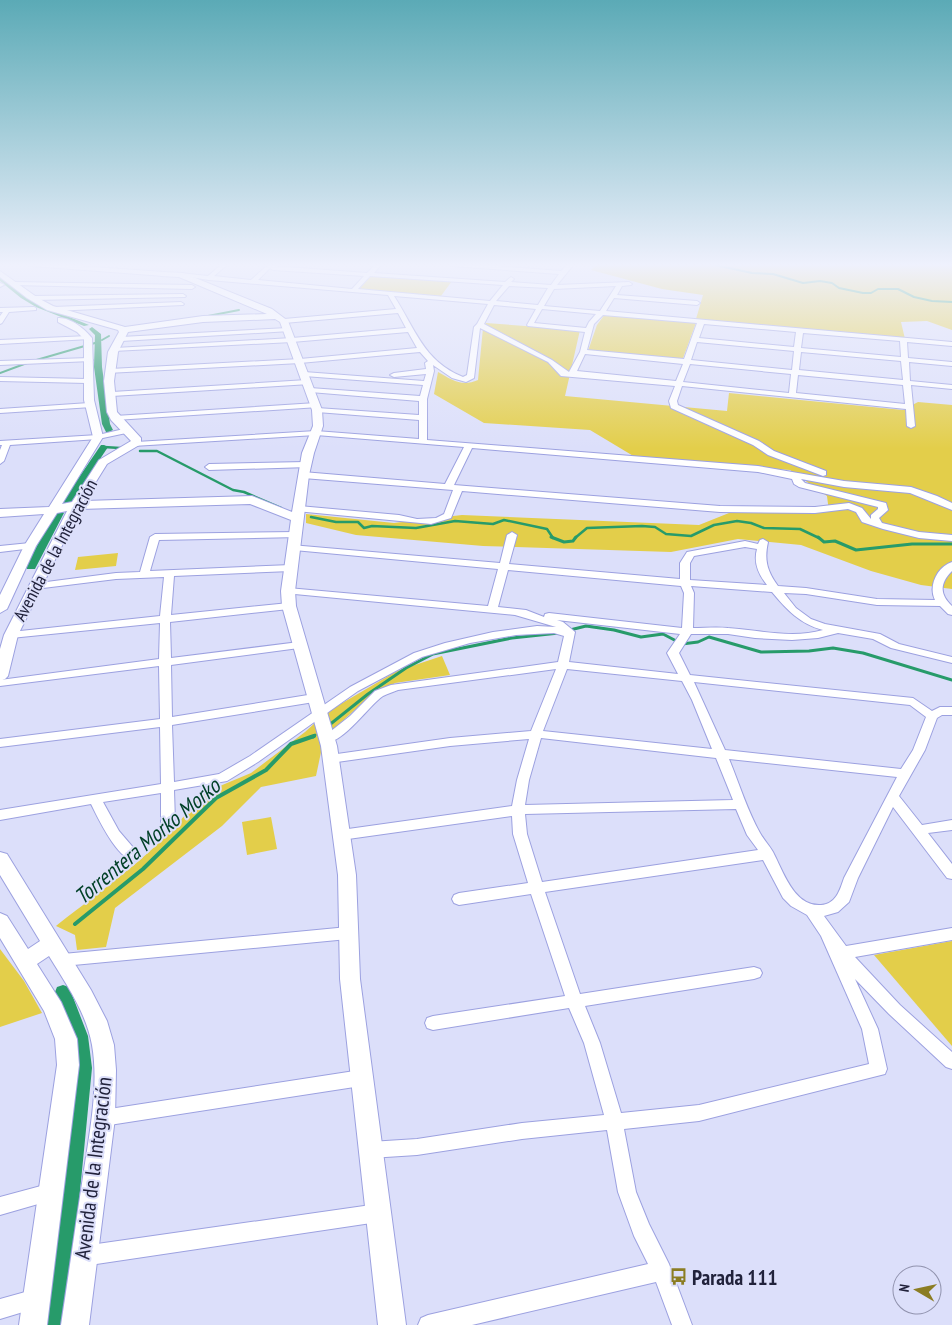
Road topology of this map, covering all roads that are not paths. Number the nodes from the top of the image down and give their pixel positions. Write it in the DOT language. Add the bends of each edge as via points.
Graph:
graph roads {
  1 [pos="71,326"];
  2 [pos="92,326"];
  3 [pos="106,326"];
  4 [pos="161,326"];
  5 [pos="235,326"];
  6 [pos="279,326"];
  7 [pos="293,326"];
  8 [pos="410,326"];
  9 [pos="479,326"];
  10 [pos="482,326"];
  11 [pos="540,326"];
  12 [pos="590,326"];
  13 [pos="696,326"];
  14 [pos="752,326"];
  15 [pos="285,327"];
  16 [pos="80,330"];
  17 [pos="412,330"];
  18 [pos="589,330"];
  19 [pos="800,330"];
  20 [pos="235,333"];
  21 [pos="122,334"];
  22 [pos="88,338"];
  23 [pos="694,340"];
  24 [pos="903,340"];
  25 [pos="0,342"];
  26 [pos="952,344"];
  27 [pos="115,350"];
  28 [pos="422,350"];
  29 [pos="797,350"];
  30 [pos="583,352"];
  31 [pos="89,360"];
  32 [pos="905,360"];
  33 [pos="300,361"];
  34 [pos="433,361"];
  35 [pos="0,363"];
  36 [pos="687,363"];
  37 [pos="952,364"];
  38 [pos="110,371"];
  39 [pos="430,371"];
  40 [pos="794,372"];
  41 [pos="573,373"];
  42 [pos="365,378"];
  43 [pos="0,380"];
  44 [pos="87,381"];
  45 [pos="307,382"];
  46 [pos="907,382"];
  47 [pos="427,383"];
  48 [pos="680,384"];
  49 [pos="952,387"];
  50 [pos="112,394"];
  51 [pos="792,395"];
  52 [pos="423,399"];
  53 [pos="89,405"];
  54 [pos="316,407"];
  55 [pos="909,407"];
  56 [pos="0,411"];
  57 [pos="115,418"];
  58 [pos="422,418"];
  59 [pos="911,426"];
  60 [pos="128,430"];
  61 [pos="316,433"];
  62 [pos="98,436"];
  63 [pos="423,441"];
  64 [pos="4,443"];
  65 [pos="136,444"];
  66 [pos="469,445"];
  67 [pos="0,461"];
  68 [pos="209,467"];
  69 [pos="304,470"];
  70 [pos="796,477"];
  71 [pos="844,484"];
  72 [pos="453,488"];
  73 [pos="76,505"];
  74 [pos="952,507"];
  75 [pos="53,510"];
  76 [pos="0,513"];
  77 [pos="298,514"];
  78 [pos="879,525"];
  79 [pos="296,535"];
  80 [pos="512,535"];
  81 [pos="952,538"];
  82 [pos="30,546"];
  83 [pos="294,547"];
  84 [pos="0,549"];
  85 [pos="952,565"];
  86 [pos="504,566"];
  87 [pos="291,568"];
  88 [pos="169,573"];
  89 [pos="144,574"];
  90 [pos="685,582"];
  91 [pos="35,586"];
  92 [pos="5,588"];
  93 [pos="775,589"];
  94 [pos="289,598"];
  95 [pos="943,603"];
  96 [pos="0,609"];
  97 [pos="492,610"];
  98 [pos="952,612"];
  99 [pos="520,613"];
  100 [pos="165,619"];
  101 [pos="840,629"];
  102 [pos="687,632"];
  103 [pos="12,634"];
  104 [pos="569,636"];
  105 [pos="299,645"];
  106 [pos="952,660"];
  107 [pos="165,661"];
  108 [pos="563,665"];
  109 [pos="0,676"];
  110 [pos="686,677"];
  111 [pos="0,683"];
  112 [pos="317,706"];
  113 [pos="952,711"];
  114 [pos="932,716"];
  115 [pos="167,722"];
  116 [pos="536,734"];
  117 [pos="327,739"];
  118 [pos="0,743"];
  119 [pos="718,753"];
  120 [pos="330,759"];
  121 [pos="905,774"];
  122 [pos="167,787"];
  123 [pos="892,796"];
  124 [pos="95,799"];
  125 [pos="740,804"];
  126 [pos="518,810"];
  127 [pos="0,815"];
  128 [pos="168,822"];
  129 [pos="952,825"];
  130 [pos="919,830"];
  131 [pos="341,835"];
  132 [pos="767,854"];
  133 [pos="132,856"];
  134 [pos="0,859"];
  135 [pos="952,874"];
  136 [pos="537,889"];
  137 [pos="459,900"];
  138 [pos="812,910"];
  139 [pos="0,921"];
  140 [pos="348,933"];
  141 [pos="952,934"];
  142 [pos="828,937"];
  143 [pos="57,952"];
  144 [pos="842,953"];
  145 [pos="25,961"];
  146 [pos="754,974"];
  147 [pos="574,1000"];
  148 [pos="433,1023"];
  149 [pos="952,1062"];
  150 [pos="361,1078"];
  151 [pos="103,1118"];
  152 [pos="615,1122"];
  153 [pos="370,1150"];
  154 [pos="52,1192"];
  155 [pos="0,1206"];
  156 [pos="378,1213"];
  157 [pos="83,1256"];
  158 [pos="662,1270"];
  159 [pos="36,1299"];
  160 [pos="0,1309"];
  161 [pos="32,1325"];
  162 [pos="75,1325"];
  163 [pos="392,1325"];
  164 [pos="428,1325"];
  165 [pos="682,1325"];
  1 -- 16 [label="main road"];
  2 -- 16 [label="main road"];
  3 -- 21 [label="main road"];
  4 -- 21 [label="main road"];
  5 -- 20 [label="street"];
  6 -- 15 [label="main road"];
  7 -- 15 [label="street"];
  8 -- 17 [label="street"];
  9 -- 34 [label="street" via="469,378 458,380"];
  10 -- 41 [label="street" via="550,361 564,374"];
  11 -- 18 [label="street"];
  12 -- 18 [label="street"];
  13 -- 23 [label="street"];
  14 -- 19 [label="street"];
  15 -- 17 [label="street"];
  15 -- 20 [label="street"];
  15 -- 27 [label="street"];
  15 -- 33 [label="main road"];
  16 -- 22 [label="main road"];
  17 -- 28 [label="street"];
  18 -- 30 [label="street"];
  19 -- 24 [label="street"];
  19 -- 29 [label="street"];
  20 -- 21 [label="street"];
  21 -- 27 [label="main road"];
  22 -- 25 [label="street"];
  22 -- 31 [label="main road"];
  23 -- 29 [label="street"];
  23 -- 36 [label="street"];
  24 -- 26 [label="street"];
  24 -- 32 [label="street"];
  27 -- 38 [label="main road"];
  28 -- 33 [label="street"];
  28 -- 34 [label="street"];
  29 -- 32 [label="street"];
  29 -- 40 [label="street"];
  30 -- 36 [label="street"];
  30 -- 41 [label="street"];
  31 -- 35 [label="street"];
  31 -- 44 [label="main road"];
  32 -- 37 [label="street"];
  32 -- 46 [label="street"];
  33 -- 38 [label="street"];
  33 -- 45 [label="main road"];
  34 -- 39 [label="street" via="429,364"];
  36 -- 40 [label="street"];
  36 -- 48 [label="street"];
  38 -- 50 [label="main road"];
  39 -- 42 [label="street"];
  39 -- 47 [label="street"];
  40 -- 46 [label="street"];
  40 -- 51 [label="street"];
  41 -- 48 [label="street"];
  42 -- 45 [label="street"];
  42 -- 47 [label="street"];
  43 -- 44 [label="street"];
  44 -- 53 [label="main road"];
  45 -- 50 [label="street"];
  45 -- 52 [label="street"];
  45 -- 54 [label="main road"];
  46 -- 49 [label="street"];
  46 -- 55 [label="street"];
  47 -- 52 [label="street"];
  48 -- 51 [label="street"];
  48 -- 71 [label="street" via="672,404 678,409 778,456 817,472 840,477 845,480"];
  50 -- 57 [label="main road"];
  51 -- 55 [label="street"];
  52 -- 58 [label="street"];
  53 -- 56 [label="street"];
  53 -- 62 [label="main road"];
  54 -- 57 [label="street"];
  54 -- 58 [label="street"];
  54 -- 61 [label="main road"];
  55 -- 59 [label="street"];
  57 -- 60 [label="main road"];
  58 -- 63 [label="street"];
  60 -- 62 [label="street"];
  60 -- 65 [label="main road"];
  61 -- 63 [label="street"];
  61 -- 65 [label="street"];
  61 -- 69 [label="main road"];
  62 -- 64 [label="street"];
  62 -- 75 [label="main road, Avenida de la Integración"];
  63 -- 66 [label="street"];
  64 -- 67 [label="street"];
  65 -- 73 [label="main road, Avenida de la Integración" via="103,462"];
  66 -- 70 [label="street" via="758,469"];
  66 -- 72 [label="street"];
  68 -- 69 [label="street"];
  69 -- 72 [label="street"];
  69 -- 77 [label="main road"];
  70 -- 71 [label="street"];
  70 -- 78 [label="street" via="796,482 802,484 883,505 883,510 874,517"];
  71 -- 74 [label="street" via="911,490"];
  72 -- 77 [label="street" via="448,516 432,520 410,522 399,518"];
  72 -- 78 [label="street" via="720,508 816,510 849,506 859,510 865,520"];
  73 -- 75 [label="main road"];
  73 -- 77 [label="main road" via="252,500"];
  73 -- 91 [label="main road, Avenida de la Integración"];
  75 -- 76 [label="main road"];
  75 -- 82 [label="main road, Avenida de la Integración"];
  77 -- 79 [label="main road"];
  78 -- 81 [label="street" via="903,532"];
  79 -- 83 [label="main road"];
  79 -- 89 [label="street" via="155,537"];
  80 -- 86 [label="street"];
  82 -- 84 [label="street"];
  82 -- 92 [label="main road, Avenida de la Integración"];
  83 -- 86 [label="street"];
  83 -- 87 [label="main road"];
  85 -- 95 [label="street" via="937,583 936,593"];
  86 -- 90 [label="street"];
  86 -- 97 [label="street"];
  87 -- 88 [label="street"];
  87 -- 94 [label="main road"];
  88 -- 89 [label="street"];
  88 -- 100 [label="street"];
  89 -- 91 [label="street"];
  90 -- 93 [label="street"];
  90 -- 93 [label="street" via="686,558 694,552 762,544 761,565"];
  90 -- 102 [label="street" via="689,593"];
  91 -- 103 [label="main road, Avenida de la Integración"];
  92 -- 96 [label="main road, Avenida de la Integración"];
  93 -- 95 [label="street" via="877,602"];
  93 -- 101 [label="street" via="792,610 808,621"];
  94 -- 97 [label="street"];
  94 -- 100 [label="street"];
  94 -- 105 [label="main road"];
  95 -- 98 [label="street"];
  97 -- 99 [label="street"];
  99 -- 102 [label="street"];
  99 -- 104 [label="street" via="559,624 570,632"];
  100 -- 103 [label="street"];
  100 -- 107 [label="street"];
  101 -- 102 [label="street" via="799,637 728,631"];
  101 -- 106 [label="street" via="876,636 895,646"];
  102 -- 110 [label="street" via="673,653"];
  103 -- 109 [label="main road, Avenida de la Integración"];
  104 -- 108 [label="street"];
  104 -- 112 [label="street" via="560,630 504,633 420,654 371,682"];
  105 -- 107 [label="street"];
  105 -- 112 [label="main road"];
  107 -- 111 [label="street"];
  107 -- 115 [label="street"];
  108 -- 110 [label="street"];
  108 -- 116 [label="street"];
  108 -- 117 [label="street" via="395,687 379,694 354,719"];
  110 -- 114 [label="street" via="913,702"];
  110 -- 119 [label="street"];
  112 -- 115 [label="street"];
  112 -- 117 [label="main road"];
  112 -- 122 [label="street" via="254,759 222,778"];
  113 -- 114 [label="street" via="940,711"];
  114 -- 121 [label="street" via="919,750"];
  115 -- 118 [label="street"];
  115 -- 122 [label="street"];
  116 -- 119 [label="street"];
  116 -- 120 [label="street"];
  116 -- 126 [label="street"];
  117 -- 120 [label="main road"];
  119 -- 121 [label="street"];
  119 -- 125 [label="street"];
  120 -- 131 [label="main road"];
  121 -- 123 [label="street"];
  122 -- 124 [label="street"];
  122 -- 128 [label="street"];
  123 -- 130 [label="street"];
  123 -- 138 [label="street" via="842,901 825,910"];
  124 -- 127 [label="street"];
  124 -- 133 [label="street" via="114,834"];
  125 -- 126 [label="street"];
  125 -- 132 [label="street"];
  126 -- 131 [label="street"];
  126 -- 136 [label="street" via="520,834"];
  129 -- 130 [label="street"];
  130 -- 135 [label="street"];
  131 -- 140 [label="main road" via="348,875"];
  132 -- 136 [label="street"];
  132 -- 138 [label="street" via="789,896"];
  134 -- 143 [label="main road, Avenida de la Integración"];
  136 -- 137 [label="street"];
  136 -- 147 [label="street"];
  138 -- 142 [label="street"];
  139 -- 145 [label="main road, Avenida de la Integración"];
  140 -- 143 [label="street"];
  140 -- 150 [label="main road"];
  141 -- 144 [label="street"];
  142 -- 144 [label="street"];
  142 -- 152 [label="street" via="870,1029 879,1069 698,1113"];
  143 -- 145 [label="main road"];
  143 -- 151 [label="main road, Avenida de la Integración" via="96,1021 103,1045"];
  144 -- 149 [label="street" via="886,1002"];
  145 -- 154 [label="main road, Avenida de la Integración" via="53,1008 66,1039 68,1065"];
  146 -- 147 [label="street"];
  147 -- 148 [label="street"];
  147 -- 152 [label="street" via="592,1043"];
  150 -- 151 [label="street"];
  150 -- 153 [label="main road"];
  151 -- 157 [label="main road, Avenida de la Integración"];
  152 -- 153 [label="street"];
  152 -- 158 [label="street" via="627,1192 640,1229"];
  153 -- 156 [label="main road"];
  154 -- 155 [label="street"];
  154 -- 159 [label="main road, Avenida de la Integración"];
  156 -- 157 [label="street"];
  156 -- 163 [label="main road"];
  157 -- 162 [label="main road, Avenida de la Integración"];
  158 -- 164 [label="street"];
  158 -- 165 [label="street"];
  159 -- 160 [label="street"];
  159 -- 161 [label="main road, Avenida de la Integración"];
}
